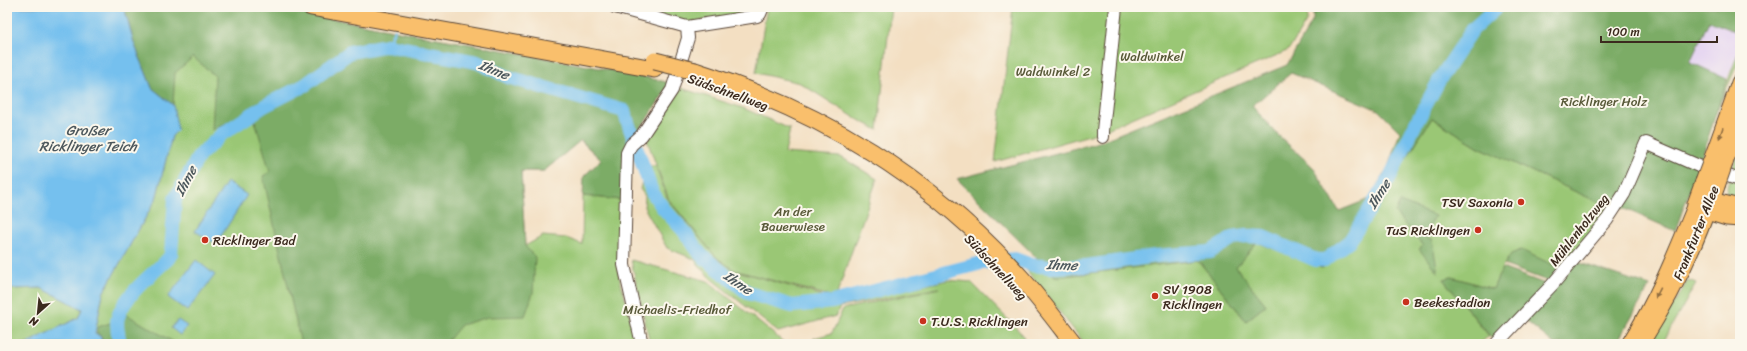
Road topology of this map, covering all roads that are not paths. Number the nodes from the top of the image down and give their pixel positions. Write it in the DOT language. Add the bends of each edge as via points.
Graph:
graph roads {
  1 [pos="311,7"];
  2 [pos="361,7"];
  3 [pos="615,7"];
  4 [pos="763,7"];
  5 [pos="1116,7"];
  6 [pos="688,27"];
  7 [pos="655,65"];
  8 [pos="1740,83"];
  9 [pos="1740,118"];
  10 [pos="1103,137"];
  11 [pos="1719,160"];
  12 [pos="1740,180"];
  13 [pos="1707,197"];
  14 [pos="1740,207"];
  15 [pos="1733,218"];
  16 [pos="1696,242"];
  17 [pos="1017,280"];
  18 [pos="642,344"];
  19 [pos="1063,344"];
  20 [pos="1074,344"];
  21 [pos="1496,344"];
  22 [pos="1628,344"];
  23 [pos="1641,344"];
  1 -- 7 [label="highway, Südschnellweg"];
  2 -- 7 [label="highway, Südschnellweg"];
  3 -- 6 [label="street"];
  4 -- 6 [label="street" via="757,16"];
  5 -- 10 [label="street"];
  6 -- 18 [label="street" via="688,38 672,90 627,153 624,264"];
  7 -- 17 [label="highway, Südschnellweg" via="693,75 774,109 853,149 930,203 995,257"];
  8 -- 11 [label="highway, one-way"];
  9 -- 11 [label="highway, Frankfurter Allee"];
  11 -- 13 [label="highway, Frankfurter Allee, bridge"];
  12 -- 21 [label="street, Mühlenholzweg" via="1701,167 1646,143 1624,194 1607,220 1552,285"];
  13 -- 14 [label="main road"];
  13 -- 15 [label="main road"];
  13 -- 16 [label="main road, Frankfurter Allee"];
  13 -- 22 [label="main road, Frankfurter Allee, one-way" via="1645,319"];
  15 -- 16 [label="main road" via="1713,225"];
  16 -- 23 [label="main road, Frankfurter Allee" via="1677,282"];
  17 -- 19 [label="highway, Südschnellweg"];
  17 -- 20 [label="highway, Südschnellweg"];
}
